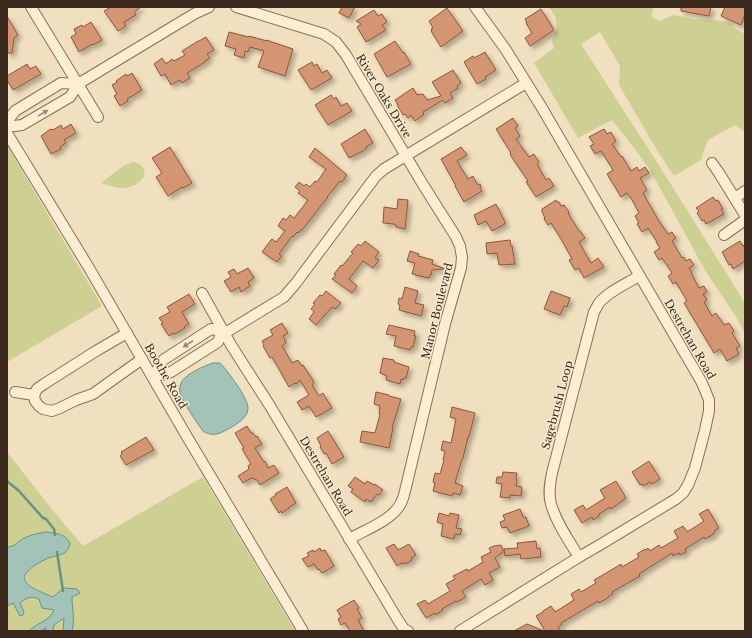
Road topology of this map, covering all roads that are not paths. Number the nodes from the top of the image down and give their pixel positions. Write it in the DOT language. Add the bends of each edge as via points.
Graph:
graph roads {
  1 [pos="31,7"];
  2 [pos="209,7"];
  3 [pos="236,7"];
  4 [pos="475,7"];
  5 [pos="526,83"];
  6 [pos="78,84"];
  7 [pos="98,117"];
  8 [pos="7,122"];
  9 [pos="7,127"];
  10 [pos="7,133"];
  11 [pos="406,155"];
  12 [pos="712,163"];
  13 [pos="745,191"];
  14 [pos="735,198"];
  15 [pos="745,215"];
  16 [pos="745,220"];
  17 [pos="724,234"];
  18 [pos="639,276"];
  19 [pos="202,293"];
  20 [pos="223,332"];
  21 [pos="127,333"];
  22 [pos="142,359"];
  23 [pos="153,377"];
  24 [pos="15,392"];
  25 [pos="34,395"];
  26 [pos="349,539"];
  27 [pos="579,557"];
  28 [pos="303,631"];
  29 [pos="408,631"];
  30 [pos="460,631"];
  1 -- 6 [label="street"];
  2 -- 6 [label="street"];
  3 -- 11 [label="street, River Oaks Drive" via="320,32 336,42"];
  4 -- 5 [label="street, Destrehan Road"];
  5 -- 11 [label="street, River Oaks Drive"];
  5 -- 18 [label="street, Destrehan Road"];
  6 -- 7 [label="street"];
  6 -- 8 [label="street" via="61,84 15,111"];
  9 -- 6 [label="street, one-way" via="22,125 70,97"];
  10 -- 21 [label="street, Boothe Road"];
  11 -- 20 [label="street" via="376,176 284,296"];
  11 -- 26 [label="street, Manor Boulevard" via="456,237 462,257 461,268 400,504 392,514"];
  12 -- 14 [label="street"];
  13 -- 14 [label="street"];
  14 -- 15 [label="street"];
  16 -- 17 [label="street"];
  18 -- 27 [label="street, Sagebrush Loop" via="606,297 594,312 552,473 550,503"];
  18 -- 27 [label="street, Destrehan Road" via="706,390 709,411 695,468 683,493"];
  19 -- 20 [label="street, Destrehan Road"];
  20 -- 23 [label="street" via="218,342 171,372"];
  20 -- 23 [label="street, one-way" via="211,329 163,360"];
  20 -- 26 [label="street, Destrehan Road"];
  21 -- 22 [label="street, Boothe Road"];
  21 -- 25 [label="street" via="44,384"];
  22 -- 23 [label="street, Boothe Road"];
  22 -- 25 [label="street" via="93,394 56,410 43,409 35,401"];
  23 -- 28 [label="street, Boothe Road"];
  24 -- 25 [label="street"];
  26 -- 29 [label="street, Destrehan Road" via="398,620"];
  27 -- 30 [label="street, Destrehan Road"];
}
